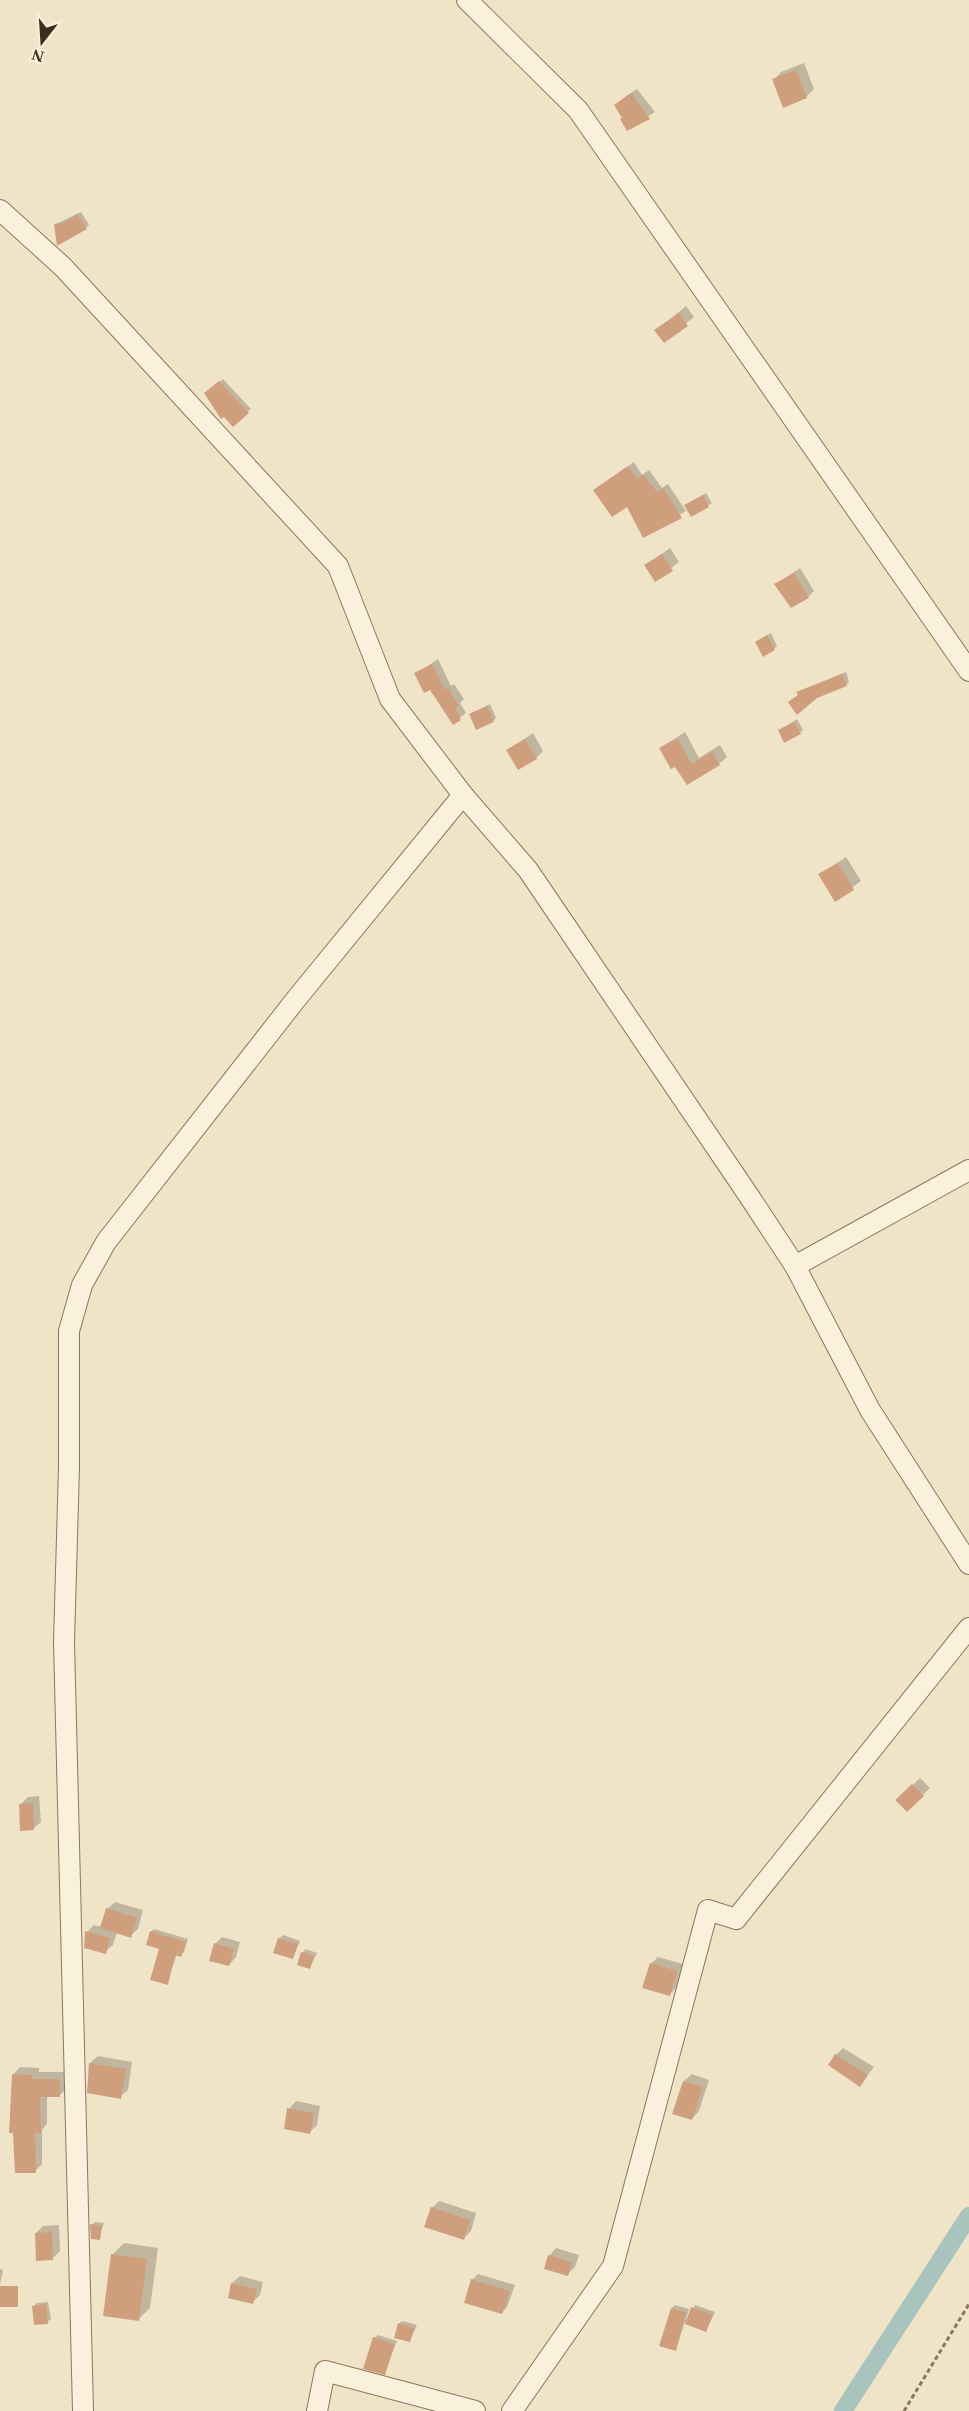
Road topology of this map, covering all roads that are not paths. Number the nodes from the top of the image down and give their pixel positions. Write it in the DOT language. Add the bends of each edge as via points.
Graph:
graph roads {
  1 [pos="467,0"];
  2 [pos="0,210"];
  3 [pos="969,671"];
  4 [pos="463,795"];
  5 [pos="969,1170"];
  6 [pos="795,1266"];
  7 [pos="969,1564"];
  8 [pos="969,1628"];
  9 [pos="83,2411"];
  10 [pos="317,2411"];
  11 [pos="475,2411"];
  12 [pos="512,2411"];
  1 -- 3 [label="street" via="578,110"];
  2 -- 4 [label="street" via="63,267 338,566 390,699"];
  4 -- 6 [label="street" via="528,870"];
  4 -- 9 [label="street" via="297,998 106,1242 81,1286 69,1331 64,1654"];
  5 -- 6 [label="street"];
  6 -- 7 [label="street" via="870,1410"];
  8 -- 12 [label="street" via="736,1919 708,1910 613,2266"];
  10 -- 11 [label="street" via="325,2371"];
}
